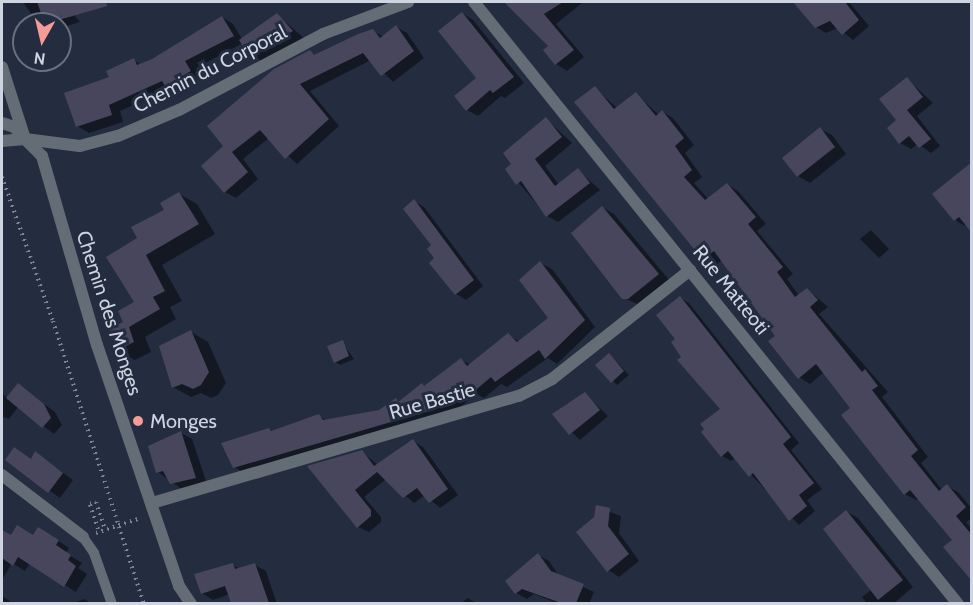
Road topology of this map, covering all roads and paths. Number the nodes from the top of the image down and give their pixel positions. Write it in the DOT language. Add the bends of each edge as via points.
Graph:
graph roads {
  1 [pos="408,2"];
  2 [pos="474,2"];
  3 [pos="2,68"];
  4 [pos="2,123"];
  5 [pos="25,139"];
  6 [pos="2,141"];
  7 [pos="2,177"];
  8 [pos="690,270"];
  9 [pos="2,475"];
  10 [pos="152,502"];
  11 [pos="144,517"];
  12 [pos="119,525"];
  13 [pos="105,530"];
  14 [pos="83,537"];
  15 [pos="112,603"];
  16 [pos="144,603"];
  17 [pos="191,603"];
  18 [pos="958,603"];
  1 -- 5 [label="street, Chemin du Corporal" via="323,34 179,110 118,136 80,146"];
  2 -- 8 [label="street, Rue Matteoti"];
  3 -- 5 [label="street"];
  4 -- 5 [label="street, Chemin du Corporal" via="14,127"];
  5 -- 6 [label="street, Chemin du Corporal"];
  5 -- 10 [label="street, Chemin des Monges" via="42,156 97,345"];
  7 -- 12 [label="path"];
  8 -- 10 [label="street, Rue Bastie" via="536,389"];
  8 -- 18 [label="street, Rue Matteoti"];
  9 -- 14 [label="street"];
  10 -- 17 [label="street, Chemin des Monges" via="179,585"];
  11 -- 12 [label="path"];
  12 -- 13 [label="path"];
  12 -- 16 [label="path"];
  13 -- 13 [label="path" via="99,532 90,504 96,502"];
  14 -- 15 [label="lane" via="94,553"];
}
